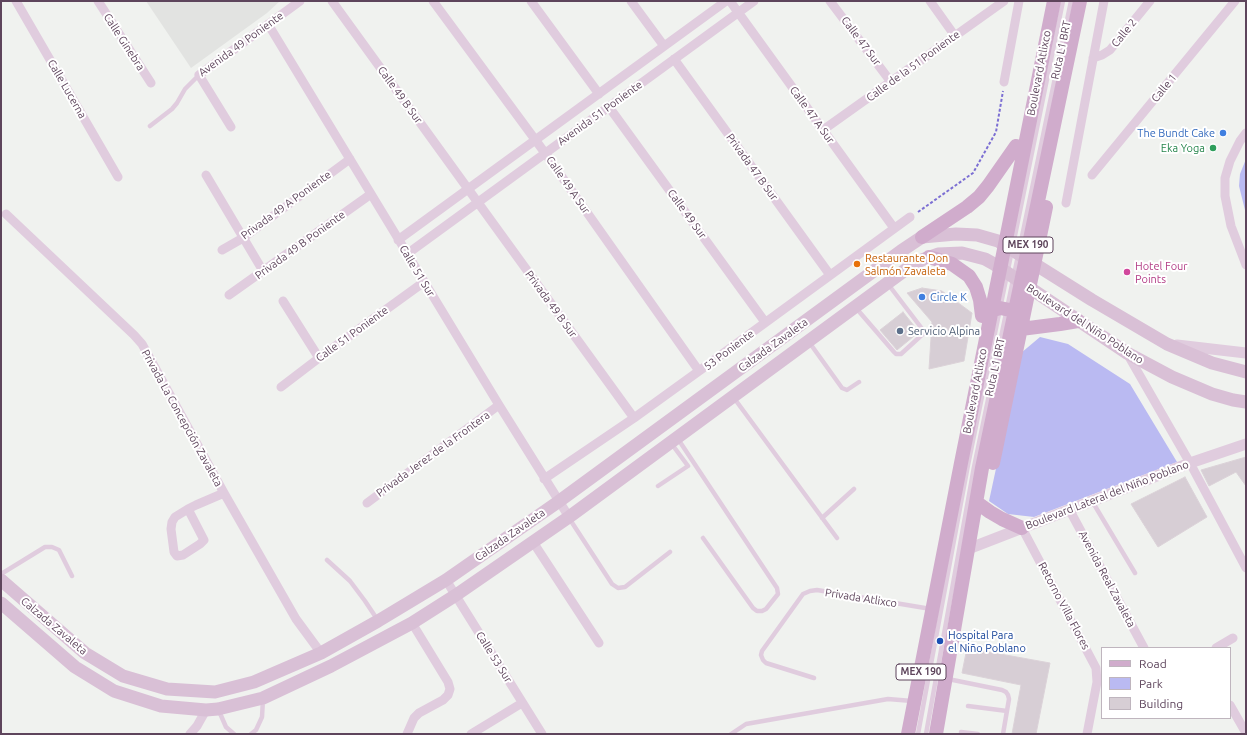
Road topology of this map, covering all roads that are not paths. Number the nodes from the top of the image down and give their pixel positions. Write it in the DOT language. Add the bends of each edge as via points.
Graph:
graph roads {
  1 [pos="16,1"];
  2 [pos="98,1"];
  3 [pos="300,1"];
  4 [pos="332,1"];
  5 [pos="433,1"];
  6 [pos="531,1"];
  7 [pos="631,1"];
  8 [pos="726,1"];
  9 [pos="730,1"];
  10 [pos="754,1"];
  11 [pos="830,1"];
  12 [pos="930,1"];
  13 [pos="1004,1"];
  14 [pos="1020,1"];
  15 [pos="1046,1"];
  16 [pos="1054,1"];
  17 [pos="1063,1"];
  18 [pos="1071,1"];
  19 [pos="1080,1"];
  20 [pos="1088,1"];
  21 [pos="1104,1"];
  22 [pos="1150,1"];
  23 [pos="1235,1"];
  24 [pos="738,12"];
  25 [pos="1055,20"];
  26 [pos="1071,22"];
  27 [pos="268,24"];
  28 [pos="955,36"];
  29 [pos="664,46"];
  30 [pos="1093,58"];
  31 [pos="674,59"];
  32 [pos="199,75"];
  33 [pos="891,82"];
  34 [pos="1004,82"];
  35 [pos="150,83"];
  36 [pos="599,94"];
  37 [pos="609,107"];
  38 [pos="150,126"];
  39 [pos="231,127"];
  40 [pos="823,130"];
  41 [pos="1246,133"];
  42 [pos="535,140"];
  43 [pos="1016,146"];
  44 [pos="545,153"];
  45 [pos="350,159"];
  46 [pos="206,175"];
  47 [pos="1092,175"];
  48 [pos="118,177"];
  49 [pos="468,189"];
  50 [pos="371,194"];
  51 [pos="478,202"];
  52 [pos="1066,203"];
  53 [pos="1004,209"];
  54 [pos="6,214"];
  55 [pos="1044,216"];
  56 [pos="910,217"];
  57 [pos="894,228"];
  58 [pos="922,237"];
  59 [pos="243,238"];
  60 [pos="398,240"];
  61 [pos="998,241"];
  62 [pos="222,250"];
  63 [pos="407,254"];
  64 [pos="929,257"];
  65 [pos="1035,263"];
  66 [pos="994,264"];
  67 [pos="1246,265"];
  68 [pos="263,271"];
  69 [pos="830,275"];
  70 [pos="424,282"];
  71 [pos="887,283"];
  72 [pos="1030,288"];
  73 [pos="229,295"];
  74 [pos="282,301"];
  75 [pos="855,307"];
  76 [pos="982,316"];
  77 [pos="1078,321"];
  78 [pos="765,322"];
  79 [pos="1021,329"];
  80 [pos="808,341"];
  81 [pos="1167,344"];
  82 [pos="1128,353"];
  83 [pos="1246,354"];
  84 [pos="319,358"];
  85 [pos="699,372"];
  86 [pos="1246,372"];
  87 [pos="859,382"];
  88 [pos="281,387"];
  89 [pos="733,396"];
  90 [pos="1246,402"];
  91 [pos="499,406"];
  92 [pos="634,418"];
  93 [pos="674,440"];
  94 [pos="1246,444"];
  95 [pos="694,461"];
  96 [pos="1190,463"];
  97 [pos="688,466"];
  98 [pos="971,466"];
  99 [pos="544,479"];
  100 [pos="658,486"];
  101 [pos="854,489"];
  102 [pos="224,493"];
  103 [pos="1092,501"];
  104 [pos="558,502"];
  105 [pos="976,502"];
  106 [pos="367,503"];
  107 [pos="953,503"];
  108 [pos="188,509"];
  109 [pos="1069,509"];
  110 [pos="569,517"];
  111 [pos="822,518"];
  112 [pos="1022,528"];
  113 [pos="703,538"];
  114 [pos="838,538"];
  115 [pos="533,542"];
  116 [pos="968,549"];
  117 [pos="670,552"];
  118 [pos="327,560"];
  119 [pos="1246,568"];
  120 [pos="1135,573"];
  121 [pos="1,574"];
  122 [pos="72,576"];
  123 [pos="1,580"];
  124 [pos="446,580"];
  125 [pos="456,595"];
  126 [pos="1,603"];
  127 [pos="933,609"];
  128 [pos="378,621"];
  129 [pos="412,623"];
  130 [pos="1233,638"];
  131 [pos="599,643"];
  132 [pos="1143,647"];
  133 [pos="1218,647"];
  134 [pos="321,653"];
  135 [pos="814,678"];
  136 [pos="946,679"];
  137 [pos="263,698"];
  138 [pos="915,702"];
  139 [pos="522,703"];
  140 [pos="968,706"];
  141 [pos="1231,707"];
  142 [pos="212,710"];
  143 [pos="1006,711"];
  144 [pos="961,732"];
  145 [pos="1246,733"];
  146 [pos="190,734"];
  147 [pos="234,734"];
  148 [pos="251,734"];
  149 [pos="407,734"];
  150 [pos="471,734"];
  151 [pos="542,734"];
  152 [pos="731,734"];
  153 [pos="908,734"];
  154 [pos="918,734"];
  155 [pos="926,734"];
  156 [pos="936,734"];
  157 [pos="978,734"];
  158 [pos="1003,734"];
  159 [pos="1087,734"];
  1 -- 48 [label="street, Calle Lucerna"];
  2 -- 35 [label="street, Calle Ginebra"];
  3 -- 27 [label="street, Avenida 49 Poniente"];
  4 -- 49 [label="street, Calle 49 B Sur"];
  5 -- 42 [label="street, Calle 49 A Sur"];
  6 -- 36 [label="street"];
  7 -- 29 [label="street"];
  8 -- 29 [label="street, Avenida 51 Poniente"];
  9 -- 24 [label="street, Calle 47 A Sur"];
  10 -- 24 [label="street, Avenida 51 Poniente"];
  11 -- 33 [label="street, Calle 47 Sur"];
  12 -- 28 [label="street"];
  13 -- 28 [label="street, Calle de la 51 Poniente"];
  14 -- 34 [label="street"];
  15 -- 43 [label="main road"];
  16 -- 25 [label="main road, Boulevard Atlixco / MEX 190"];
  17 -- 25 [label="lane, Ruta L1 BRT"];
  18 -- 26 [label="lane, Ruta L1 BRT"];
  19 -- 26 [label="main road, Boulevard Atlixco / MEX 190"];
  20 -- 55 [label="main road"];
  21 -- 30 [label="street"];
  22 -- 30 [label="street, Calle 2" via="1110,50"];
  23 -- 47 [label="street, Calle 1"];
  24 -- 31 [label="street, Avenida 51 Poniente"];
  24 -- 40 [label="street, Calle 47 A Sur"];
  25 -- 98 [label="main road, Boulevard Atlixco / MEX 190"];
  26 -- 98 [label="main road, Boulevard Atlixco / MEX 190"];
  27 -- 32 [label="street, Avenida 49 Poniente"];
  27 -- 45 [label="street, Calle 51 Sur"];
  28 -- 33 [label="street, Calle de la 51 Poniente"];
  29 -- 36 [label="street, Avenida 51 Poniente"];
  30 -- 52 [label="street"];
  31 -- 37 [label="street, Avenida 51 Poniente"];
  31 -- 69 [label="street, Privada 47 B Sur"];
  32 -- 38 [label="lane, Avenida 49 Poniente" via="184,89 172,109"];
  32 -- 39 [label="street"];
  33 -- 40 [label="street, Calle de la 51 Poniente"];
  36 -- 42 [label="street, Avenida 51 Poniente"];
  37 -- 44 [label="street, Avenida 51 Poniente"];
  37 -- 78 [label="street, Calle 49 Sur"];
  40 -- 57 [label="street, Calle 47 A Sur"];
  41 -- 67 [label="street" via="1230,161 1225,178 1225,196 1231,226"];
  42 -- 44 [label="street, Calle 49 A Sur"];
  42 -- 49 [label="street, Avenida 51 Poniente"];
  43 -- 53 [label="main road"];
  43 -- 58 [label="main road" via="979,197"];
  44 -- 51 [label="street, Avenida 51 Poniente"];
  44 -- 85 [label="street, Calle 49 A Sur"];
  45 -- 50 [label="street, Calle 51 Sur"];
  45 -- 59 [label="street, Privada 49 A Poniente"];
  46 -- 59 [label="street"];
  49 -- 51 [label="street, Privada 49 B Sur"];
  49 -- 60 [label="street, Avenida 51 Poniente"];
  50 -- 60 [label="street, Calle 51 Sur"];
  50 -- 68 [label="street, Privada 49 B Poniente"];
  51 -- 63 [label="street, Avenida 51 Poniente"];
  51 -- 92 [label="street, Privada 49 B Sur"];
  53 -- 55 [label="main road" via="1024,218"];
  53 -- 61 [label="main road"];
  54 -- 102 [label="street, Privada La Concepción Zavaleta" via="142,344"];
  55 -- 65 [label="main road"];
  56 -- 57 [label="street, 53 Poniente"];
  57 -- 69 [label="street, 53 Poniente"];
  58 -- 61 [label="main road, Calzada Zavaleta" via="970,234"];
  58 -- 104 [label="main road, Calzada Zavaleta"];
  59 -- 62 [label="street, Privada 49 A Poniente"];
  59 -- 68 [label="street"];
  60 -- 63 [label="street, Calle 51 Sur"];
  61 -- 65 [label="main road"];
  61 -- 66 [label="main road"];
  63 -- 70 [label="street, Calle 51 Sur"];
  64 -- 66 [label="main road, Calzada Zavaleta" via="962,253 977,256"];
  64 -- 71 [label="main road, Calzada Zavaleta" via="912,265"];
  64 -- 76 [label="main road" via="952,264 969,276 976,287"];
  65 -- 72 [label="main road"];
  65 -- 81 [label="main road"];
  66 -- 72 [label="main road, Boulevard del Niño Poblano"];
  66 -- 76 [label="main road"];
  68 -- 73 [label="street, Privada 49 B Poniente"];
  69 -- 78 [label="street, 53 Poniente"];
  70 -- 84 [label="street, Calle 51 Poniente"];
  70 -- 91 [label="street, Calle 51 Sur"];
  71 -- 75 [label="main road, Calzada Zavaleta"];
  71 -- 75 [label="lane" via="924,333 901,354 894,352"];
  72 -- 77 [label="main road, Boulevard del Niño Poblano"];
  72 -- 79 [label="main road"];
  74 -- 84 [label="street"];
  75 -- 80 [label="main road, Calzada Zavaleta"];
  76 -- 79 [label="main road" via="995,309 1010,310 1017,318"];
  76 -- 107 [label="main road" via="951,476"];
  77 -- 79 [label="main road"];
  77 -- 82 [label="main road, Boulevard del Niño Poblano"];
  78 -- 85 [label="street, 53 Poniente"];
  79 -- 105 [label="main road" via="991,472"];
  80 -- 87 [label="lane" via="842,388 847,390"];
  80 -- 89 [label="main road, Calzada Zavaleta"];
  81 -- 83 [label="street"];
  81 -- 86 [label="main road" via="1212,363"];
  82 -- 90 [label="main road, Boulevard del Niño Poblano" via="1172,377 1212,394"];
  82 -- 96 [label="street"];
  84 -- 88 [label="street, Calle 51 Poniente"];
  85 -- 92 [label="street, 53 Poniente"];
  89 -- 93 [label="main road, Calzada Zavaleta"];
  89 -- 111 [label="lane"];
  91 -- 99 [label="street, Calle 51 Sur"];
  91 -- 106 [label="street, Privada Jerez de la Frontera"];
  92 -- 99 [label="street, 53 Poniente"];
  93 -- 95 [label="lane"];
  93 -- 97 [label="lane"];
  93 -- 110 [label="main road, Calzada Zavaleta"];
  94 -- 96 [label="street, Boulevard Lateral del Niño Poblano"];
  95 -- 97 [label="lane"];
  95 -- 113 [label="lane" via="777,588 778,594 766,609 757,611 753,608"];
  96 -- 103 [label="street, Boulevard Lateral del Niño Poblano"];
  96 -- 119 [label="street"];
  97 -- 100 [label="lane"];
  98 -- 105 [label="main road, Boulevard Atlixco / MEX 190"];
  98 -- 107 [label="main road, Boulevard Atlixco / MEX 190"];
  98 -- 154 [label="lane"];
  98 -- 155 [label="lane"];
  99 -- 104 [label="street, Calle 51 Sur"];
  101 -- 111 [label="lane"];
  102 -- 108 [label="street"];
  102 -- 134 [label="street, Privada La Concepción Zavaleta" via="296,620"];
  103 -- 109 [label="street, Boulevard Lateral del Niño Poblano"];
  103 -- 120 [label="lane"];
  104 -- 110 [label="street, Calle 51 Sur"];
  104 -- 124 [label="main road, Calzada Zavaleta"];
  105 -- 112 [label="main road" via="1002,519"];
  105 -- 116 [label="main road, Boulevard Atlixco / MEX 190"];
  107 -- 127 [label="main road, Boulevard Atlixco / MEX 190"];
  108 -- 108 [label="street" via="172,522 174,552 177,556 183,555 204,540"];
  109 -- 112 [label="street, Boulevard Lateral del Niño Poblano"];
  109 -- 132 [label="street, Avenida Real Zavaleta"];
  110 -- 115 [label="main road, Calzada Zavaleta"];
  110 -- 117 [label="lane" via="612,584 618,588 625,587"];
  111 -- 114 [label="lane"];
  112 -- 116 [label="street, Boulevard Lateral del Niño Poblano"];
  112 -- 159 [label="street, Retorno Villa Flores" via="1096,668 1097,682"];
  115 -- 125 [label="main road, Calzada Zavaleta"];
  115 -- 131 [label="street"];
  116 -- 136 [label="main road, Boulevard Atlixco / MEX 190"];
  118 -- 128 [label="lane" via="350,581"];
  121 -- 122 [label="lane" via="45,547 52,547 59,550"];
  123 -- 134 [label="main road, Calzada Zavaleta" via="84,653 123,676 168,689 215,692 254,682"];
  124 -- 125 [label="street, Calle 53 Sur"];
  124 -- 128 [label="main road, Calzada Zavaleta"];
  125 -- 129 [label="main road, Calzada Zavaleta"];
  125 -- 139 [label="street, Calle 53 Sur"];
  126 -- 142 [label="main road, Calzada Zavaleta" via="75,667 114,691 161,706"];
  127 -- 135 [label="lane, Privada Atlixco" via="817,590 803,594 761,655 766,663"];
  127 -- 138 [label="main road, Boulevard Atlixco / MEX 190"];
  128 -- 134 [label="main road, Calzada Zavaleta"];
  129 -- 137 [label="main road, Calzada Zavaleta"];
  129 -- 149 [label="street" via="450,689 443,700 414,718"];
  130 -- 133 [label="street"];
  136 -- 143 [label="lane" via="1006,692 1009,699"];
  136 -- 156 [label="main road, Boulevard Atlixco / MEX 190"];
  137 -- 142 [label="main road, Calzada Zavaleta"];
  137 -- 148 [label="lane" via="262,718"];
  138 -- 152 [label="lane" via="888,699 761,721 746,724"];
  138 -- 153 [label="main road, Boulevard Atlixco / MEX 190"];
  139 -- 150 [label="street"];
  139 -- 151 [label="street, Calle 53 Sur"];
  140 -- 143 [label="lane"];
  141 -- 145 [label="street"];
  142 -- 146 [label="street"];
  142 -- 147 [label="lane"];
  143 -- 158 [label="lane"];
  144 -- 157 [label="lane"];
}
